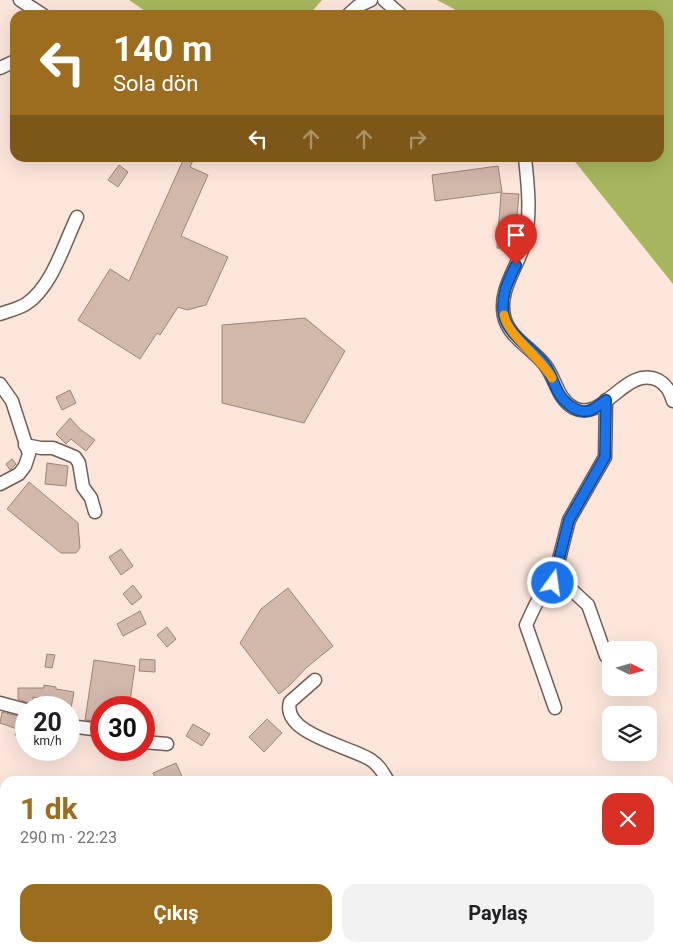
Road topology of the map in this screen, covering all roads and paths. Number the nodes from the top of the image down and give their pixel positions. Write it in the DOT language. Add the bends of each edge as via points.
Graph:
graph roads {
  1 [pos="20,0"];
  2 [pos="371,0"];
  3 [pos="384,0"];
  4 [pos="35,10"];
  5 [pos="354,10"];
  6 [pos="395,10"];
  7 [pos="525,162"];
  8 [pos="77,216"];
  9 [pos="0,314"];
  10 [pos="0,384"];
  11 [pos="606,400"];
  12 [pos="673,401"];
  13 [pos="25,444"];
  14 [pos="0,484"];
  15 [pos="96,512"];
  16 [pos="553,583"];
  17 [pos="602,645"];
  18 [pos="315,680"];
  19 [pos="0,703"];
  20 [pos="15,707"];
  21 [pos="555,708"];
  22 [pos="155,743"];
  23 [pos="167,744"];
  24 [pos="385,776"];
  1 -- 4 [label="street"];
  2 -- 5 [label="street"];
  3 -- 6 [label="street"];
  7 -- 11 [label="street" via="528,222 525,240 504,294 504,318 514,333 545,364 563,400 583,412"];
  8 -- 9 [label="street" via="41,291 24,306"];
  10 -- 13 [label="street" via="12,401"];
  11 -- 12 [label="street" via="640,377 660,382 670,390"];
  11 -- 16 [label="street" via="605,457 569,520"];
  13 -- 14 [label="street" via="29,454 19,474"];
  13 -- 15 [label="street" via="53,448 75,457 83,487"];
  16 -- 17 [label="street" via="562,581 588,605"];
  16 -- 21 [label="street" via="542,592 526,625"];
  18 -- 24 [label="street" via="290,702 291,718 316,737 363,755"];
  19 -- 20 [label="street"];
  22 -- 23 [label="street"];
}
